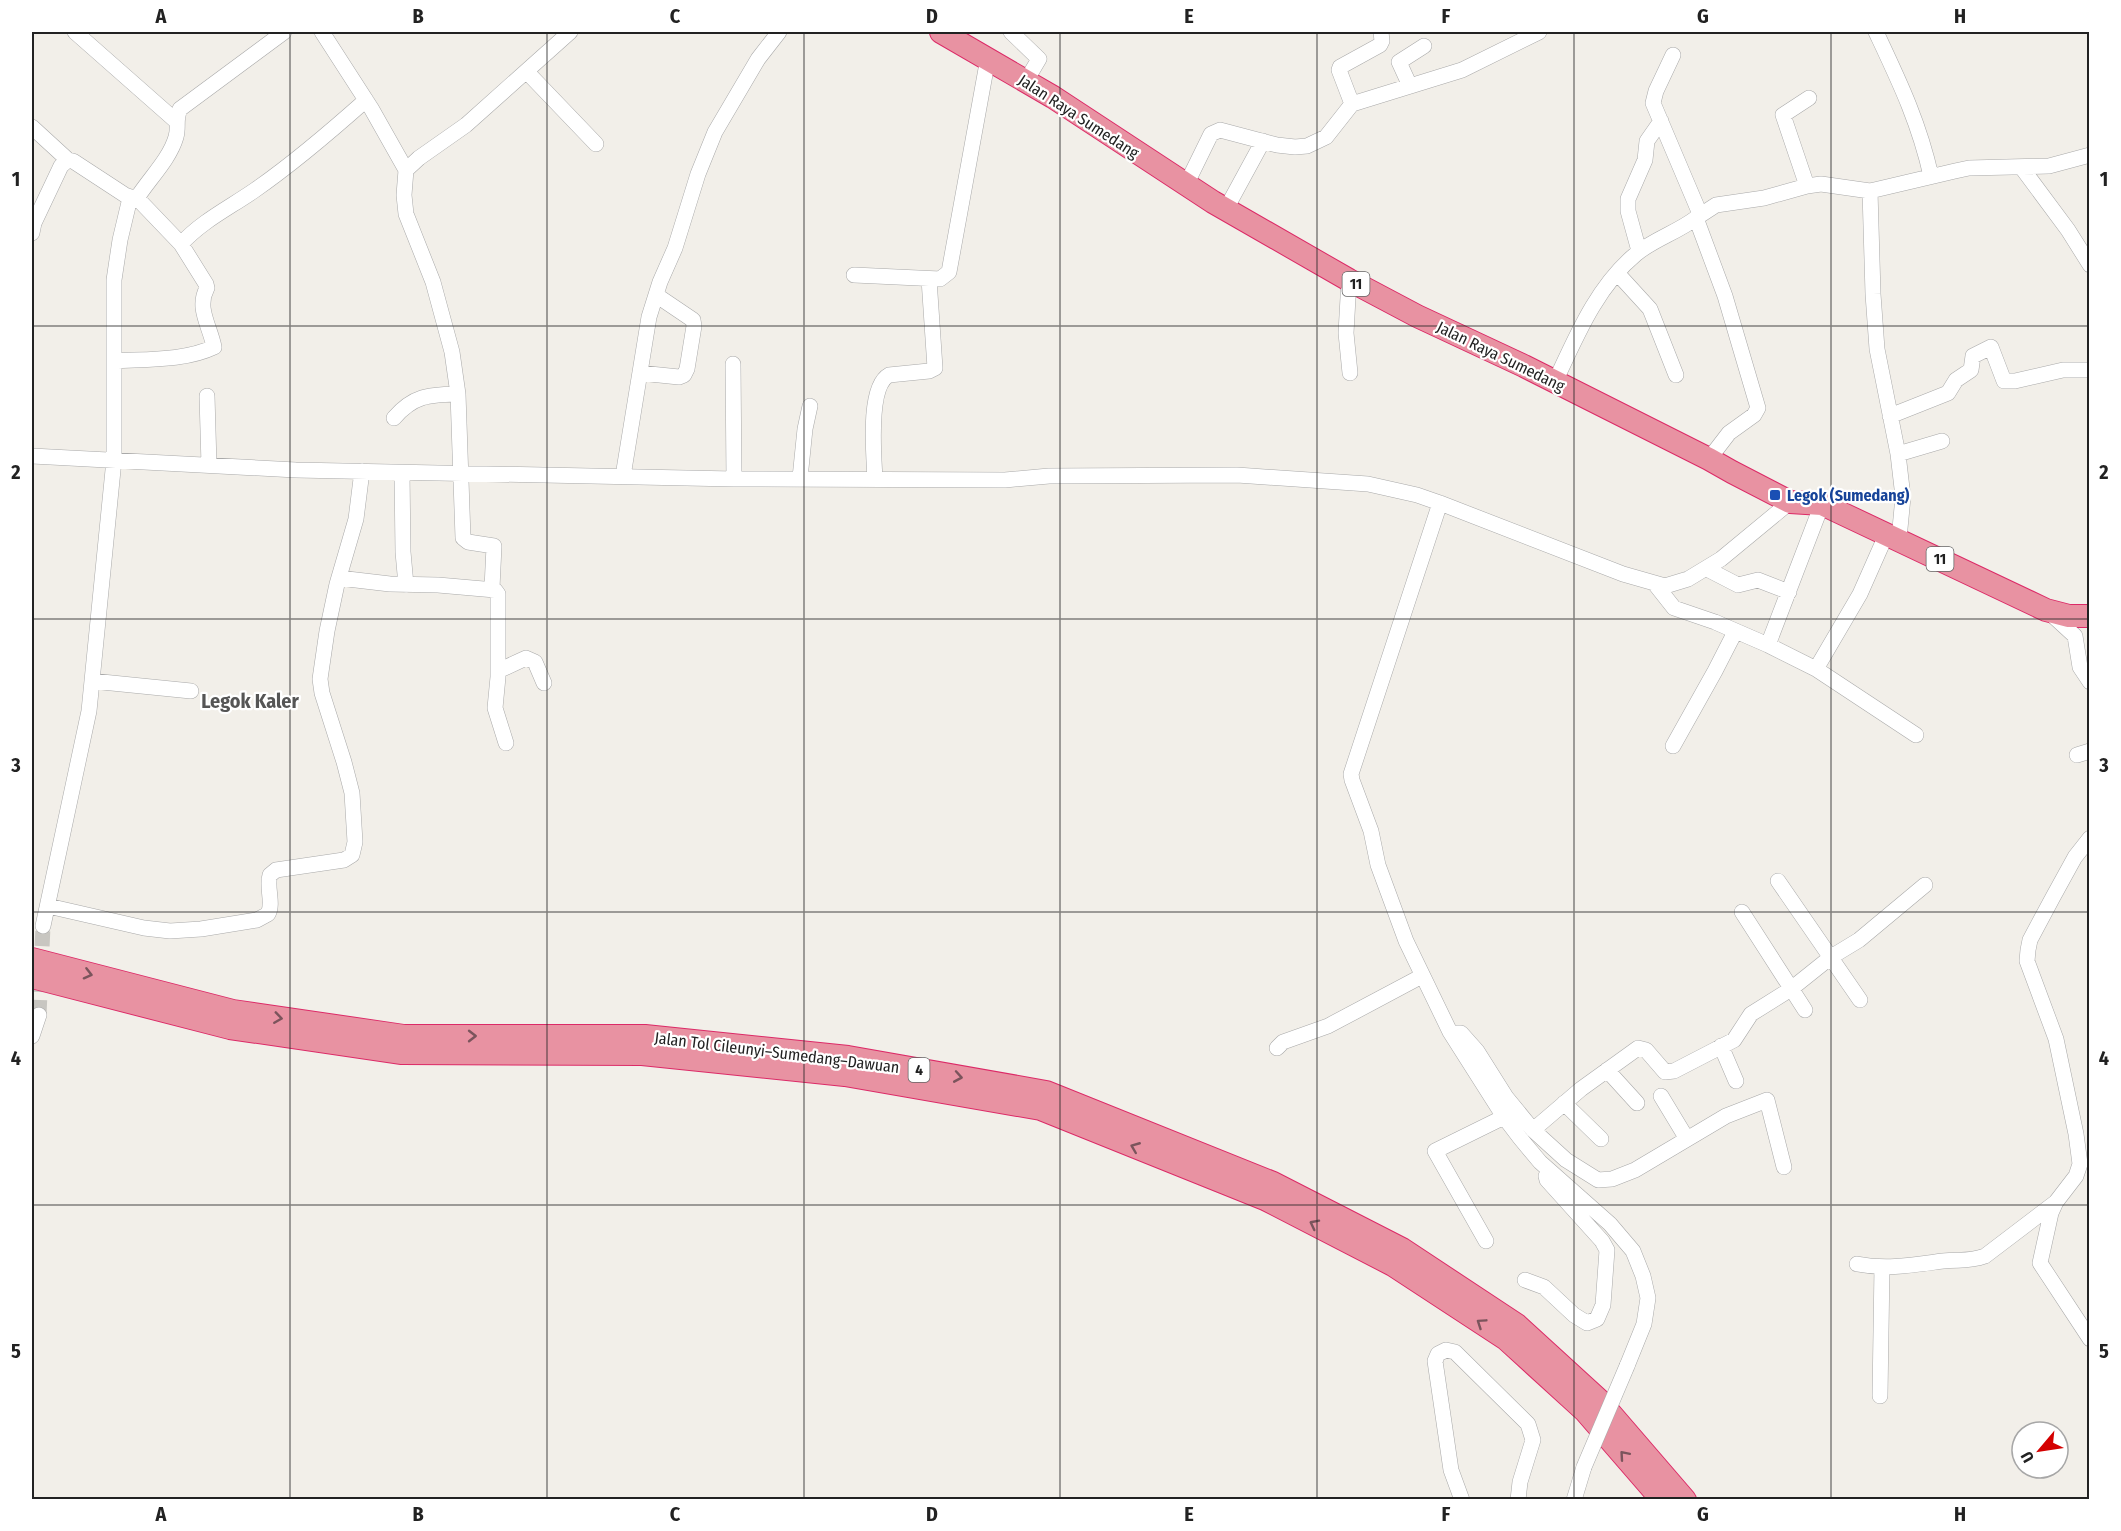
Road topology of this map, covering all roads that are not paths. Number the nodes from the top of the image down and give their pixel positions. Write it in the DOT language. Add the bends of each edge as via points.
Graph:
graph roads {
  1 [pos="75,32"];
  2 [pos="284,32"];
  3 [pos="322,32"];
  4 [pos="570,32"];
  5 [pos="779,32"];
  6 [pos="941,32"];
  7 [pos="1011,32"];
  8 [pos="1381,32"];
  9 [pos="1539,32"];
  10 [pos="1876,32"];
  11 [pos="1424,46"];
  12 [pos="1673,55"];
  13 [pos="988,57"];
  14 [pos="527,72"];
  15 [pos="1026,81"];
  16 [pos="1410,86"];
  17 [pos="1809,98"];
  18 [pos="366,100"];
  19 [pos="1352,104"];
  20 [pos="176,121"];
  21 [pos="1661,121"];
  22 [pos="32,127"];
  23 [pos="1263,141"];
  24 [pos="596,144"];
  25 [pos="2090,155"];
  26 [pos="68,160"];
  27 [pos="2027,168"];
  28 [pos="406,170"];
  29 [pos="1931,176"];
  30 [pos="1186,185"];
  31 [pos="1807,186"];
  32 [pos="1870,191"];
  33 [pos="133,197"];
  34 [pos="1226,209"];
  35 [pos="1698,216"];
  36 [pos="32,234"];
  37 [pos="181,244"];
  38 [pos="1639,251"];
  39 [pos="2090,265"];
  40 [pos="1618,274"];
  41 [pos="854,275"];
  42 [pos="929,279"];
  43 [pos="1349,280"];
  44 [pos="656,295"];
  45 [pos="114,361"];
  46 [pos="733,363"];
  47 [pos="2090,370"];
  48 [pos="640,373"];
  49 [pos="1350,373"];
  50 [pos="1676,375"];
  51 [pos="1555,382"];
  52 [pos="458,394"];
  53 [pos="207,396"];
  54 [pos="810,406"];
  55 [pos="1890,416"];
  56 [pos="394,418"];
  57 [pos="1942,441"];
  58 [pos="1898,454"];
  59 [pos="32,456"];
  60 [pos="1709,459"];
  61 [pos="114,460"];
  62 [pos="209,465"];
  63 [pos="362,471"];
  64 [pos="402,473"];
  65 [pos="461,474"];
  66 [pos="623,476"];
  67 [pos="800,478"];
  68 [pos="875,478"];
  69 [pos="734,479"];
  70 [pos="1790,502"];
  71 [pos="1440,503"];
  72 [pos="1822,504"];
  73 [pos="1893,536"];
  74 [pos="1707,568"];
  75 [pos="339,578"];
  76 [pos="1655,584"];
  77 [pos="406,585"];
  78 [pos="492,588"];
  79 [pos="1789,592"];
  80 [pos="2046,610"];
  81 [pos="2090,615"];
  82 [pos="1735,632"];
  83 [pos="1768,645"];
  84 [pos="1816,669"];
  85 [pos="498,671"];
  86 [pos="92,681"];
  87 [pos="2090,682"];
  88 [pos="543,683"];
  89 [pos="191,691"];
  90 [pos="1916,735"];
  91 [pos="506,743"];
  92 [pos="1673,746"];
  93 [pos="2090,838"];
  94 [pos="1778,881"];
  95 [pos="1925,885"];
  96 [pos="48,906"];
  97 [pos="1742,912"];
  98 [pos="43,926"];
  99 [pos="1831,957"];
  100 [pos="32,959"];
  101 [pos="1422,976"];
  102 [pos="32,977"];
  103 [pos="1791,989"];
  104 [pos="1860,1000"];
  105 [pos="1805,1010"];
  106 [pos="39,1015"];
  107 [pos="1450,1032"];
  108 [pos="32,1036"];
  109 [pos="1721,1046"];
  110 [pos="1277,1048"];
  111 [pos="1607,1071"];
  112 [pos="1736,1081"];
  113 [pos="1662,1096"];
  114 [pos="1564,1103"];
  115 [pos="1637,1103"];
  116 [pos="1504,1117"];
  117 [pos="1533,1130"];
  118 [pos="1601,1139"];
  119 [pos="1687,1139"];
  120 [pos="1540,1162"];
  121 [pos="1784,1167"];
  122 [pos="2084,1175"];
  123 [pos="2056,1202"];
  124 [pos="1486,1241"];
  125 [pos="1857,1264"];
  126 [pos="1882,1268"];
  127 [pos="1525,1280"];
  128 [pos="2090,1339"];
  129 [pos="1880,1396"];
  130 [pos="1462,1500"];
  131 [pos="1518,1500"];
  132 [pos="1574,1500"];
  133 [pos="1662,1500"];
  134 [pos="1685,1500"];
  1 -- 20 [label="street"];
  2 -- 20 [label="street" via="180,109"];
  3 -- 18 [label="street"];
  4 -- 14 [label="street"];
  5 -- 44 [label="street" via="758,59 715,132"];
  6 -- 13 [label="highway, Jalan Raya Sumedang / 11"];
  7 -- 15 [label="street" via="1039,59"];
  8 -- 19 [label="street" via="1380,45 1340,67"];
  9 -- 16 [label="street" via="1462,70"];
  10 -- 29 [label="street" via="1912,110"];
  11 -- 16 [label="street" via="1399,62"];
  12 -- 21 [label="street" via="1653,97"];
  13 -- 15 [label="highway, Jalan Raya Sumedang / 11"];
  13 -- 42 [label="street" via="949,272 940,279"];
  14 -- 24 [label="street"];
  14 -- 28 [label="street" via="466,126"];
  15 -- 30 [label="highway, Jalan Raya Sumedang / 11"];
  16 -- 19 [label="street"];
  17 -- 31 [label="street" via="1782,116"];
  18 -- 28 [label="street"];
  18 -- 37 [label="street" via="308,150"];
  19 -- 23 [label="street" via="1334,129 1318,142 1295,147"];
  20 -- 33 [label="street" via="177,135 172,147 139,195"];
  21 -- 35 [label="street"];
  21 -- 38 [label="street" via="1647,141 1645,160 1628,199"];
  22 -- 26 [label="street"];
  23 -- 30 [label="street" via="1215,131"];
  23 -- 34 [label="street"];
  25 -- 27 [label="street"];
  26 -- 33 [label="street"];
  26 -- 36 [label="street" via="61,166"];
  27 -- 29 [label="street" via="1969,168"];
  27 -- 39 [label="street"];
  28 -- 52 [label="street" via="406,214 433,282 452,352"];
  29 -- 32 [label="street"];
  30 -- 34 [label="highway, Jalan Raya Sumedang / 11"];
  31 -- 32 [label="street" via="1821,184"];
  31 -- 35 [label="street" via="1716,205"];
  32 -- 55 [label="street" via="1877,349"];
  33 -- 37 [label="street"];
  33 -- 45 [label="street" via="120,240 114,280"];
  34 -- 43 [label="highway, Jalan Raya Sumedang / 11"];
  35 -- 38 [label="street"];
  35 -- 60 [label="street" via="1758,408 1729,433"];
  37 -- 45 [label="street" via="206,284 202,307 214,347 175,356"];
  38 -- 40 [label="street"];
  40 -- 50 [label="street" via="1650,309"];
  40 -- 51 [label="street" via="1576,335"];
  41 -- 42 [label="street"];
  42 -- 68 [label="street" via="935,368 889,375 879,384 874,428"];
  43 -- 49 [label="street" via="1346,333"];
  43 -- 51 [label="highway, Jalan Raya Sumedang / 11"];
  44 -- 48 [label="street"];
  44 -- 48 [label="street" via="693,320 687,369 679,377"];
  45 -- 61 [label="street"];
  46 -- 69 [label="street"];
  47 -- 55 [label="street" via="2063,370 2004,381 1991,347 1973,357 1971,370 1956,380 1948,393"];
  48 -- 66 [label="street"];
  51 -- 60 [label="highway, Jalan Raya Sumedang / 11"];
  52 -- 56 [label="street" via="413,400"];
  52 -- 65 [label="street"];
  53 -- 62 [label="street"];
  54 -- 67 [label="street"];
  55 -- 58 [label="street"];
  57 -- 58 [label="street"];
  58 -- 73 [label="street" via="1902,497"];
  59 -- 61 [label="street"];
  60 -- 70 [label="highway, Jalan Raya Sumedang / 11"];
  61 -- 62 [label="street"];
  61 -- 86 [label="street"];
  62 -- 63 [label="street"];
  63 -- 64 [label="street"];
  63 -- 75 [label="street" via="356,519"];
  64 -- 65 [label="street"];
  64 -- 77 [label="street"];
  65 -- 66 [label="street"];
  65 -- 78 [label="street" via="463,538 494,546"];
  66 -- 69 [label="street"];
  67 -- 68 [label="street"];
  67 -- 69 [label="street"];
  68 -- 71 [label="street" via="1005,480 1049,476 1237,475 1368,484"];
  70 -- 72 [label="highway, Jalan Raya Sumedang / 11"];
  70 -- 74 [label="street"];
  71 -- 76 [label="street"];
  71 -- 101 [label="street" via="1351,774 1378,865"];
  72 -- 73 [label="highway, Jalan Raya Sumedang / 11"];
  72 -- 79 [label="street"];
  73 -- 80 [label="highway, Jalan Raya Sumedang / 11"];
  73 -- 84 [label="street"];
  74 -- 76 [label="street" via="1676,584"];
  74 -- 79 [label="street" via="1738,585 1758,580"];
  75 -- 77 [label="street"];
  75 -- 96 [label="street" via="320,679 352,793 352,855 344,860 270,874 270,907 268,914 257,920 170,931"];
  76 -- 82 [label="street" via="1674,608"];
  77 -- 78 [label="street"];
  78 -- 85 [label="street" via="498,594"];
  79 -- 83 [label="street"];
  80 -- 81 [label="highway, Jalan Raya Sumedang / 11" via="2077,617"];
  80 -- 87 [label="street" via="2075,636 2080,667"];
  82 -- 83 [label="street"];
  82 -- 92 [label="street"];
  83 -- 84 [label="street"];
  84 -- 90 [label="street"];
  85 -- 88 [label="street" via="526,658 535,662"];
  85 -- 91 [label="street" via="495,708"];
  86 -- 89 [label="street"];
  86 -- 96 [label="street"];
  93 -- 122 [label="street" via="2075,857 2035,932 2026,961 2056,1039"];
  94 -- 99 [label="street"];
  95 -- 99 [label="street"];
  96 -- 98 [label="street"];
  97 -- 103 [label="street"];
  99 -- 103 [label="street"];
  99 -- 104 [label="street"];
  100 -- 134 [label="highway, Jalan Tol Cileunyi–Sumedang–Dawuan / 4, one-way" via="233,1011 404,1036 645,1036 848,1057 1046,1092 1273,1183 1402,1249 1517,1325 1598,1399"];
  101 -- 107 [label="street"];
  101 -- 110 [label="street"];
  133 -- 102 [label="highway, Jalan Tol Cileunyi–Sumedang–Dawuan / 4, one-way" via="1586,1411 1506,1339 1393,1264 1265,1199 1041,1109 845,1075 642,1054 402,1053 230,1029"];
  103 -- 105 [label="street"];
  103 -- 109 [label="street" via="1751,1014 1734,1040"];
  106 -- 108 [label="street"];
  107 -- 116 [label="street"];
  107 -- 117 [label="street" via="1461,1033 1477,1051"];
  109 -- 111 [label="street" via="1665,1072 1646,1050 1638,1048"];
  109 -- 112 [label="street"];
  111 -- 114 [label="street"];
  111 -- 115 [label="street"];
  113 -- 119 [label="street"];
  114 -- 117 [label="street"];
  114 -- 118 [label="street"];
  116 -- 120 [label="street"];
  116 -- 124 [label="street" via="1435,1151"];
  117 -- 119 [label="street" via="1566,1160 1598,1180 1635,1170"];
  119 -- 121 [label="street" via="1726,1116 1767,1100"];
  120 -- 127 [label="street" via="1547,1180 1607,1250 1603,1305 1597,1318 1587,1323 1544,1287"];
  120 -- 132 [label="street, bridge" via="1610,1224 1633,1251 1648,1298 1644,1323"];
  122 -- 123 [label="street"];
  123 -- 126 [label="street" via="1985,1256 1971,1261"];
  123 -- 128 [label="street" via="2040,1263"];
  125 -- 126 [label="street"];
  126 -- 129 [label="street"];
  130 -- 131 [label="street" via="1451,1470 1435,1361 1446,1350 1455,1352 1528,1424 1533,1440"];
}
